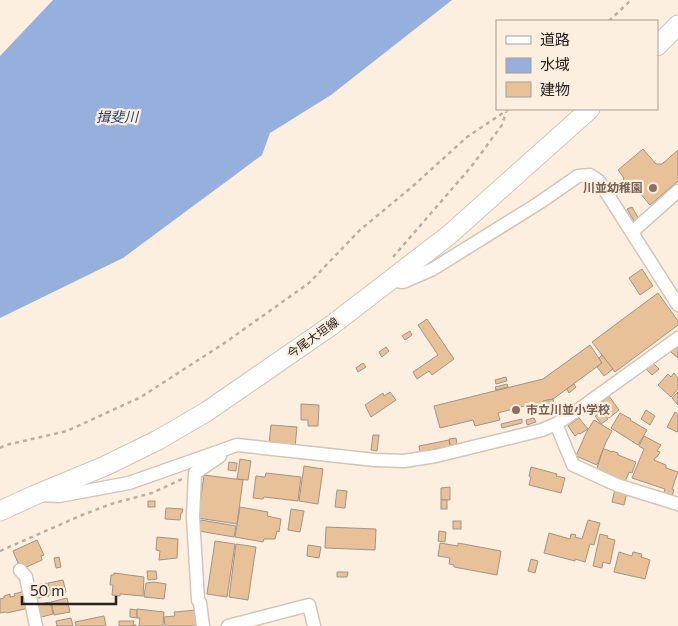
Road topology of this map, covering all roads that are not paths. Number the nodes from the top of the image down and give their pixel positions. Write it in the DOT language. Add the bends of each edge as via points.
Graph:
graph roads {
  1 [pos="678,25"];
  2 [pos="658,45"];
  3 [pos="589,110"];
  4 [pos="678,191"];
  5 [pos="632,232"];
  6 [pos="391,280"];
  7 [pos="678,306"];
  8 [pos="678,338"];
  9 [pos="556,424"];
  10 [pos="237,445"];
  11 [pos="35,495"];
  12 [pos="678,504"];
  13 [pos="0,511"];
  14 [pos="20,570"];
  15 [pos="36,626"];
  16 [pos="203,626"];
  17 [pos="228,626"];
  18 [pos="314,626"];
  1 -- 2 [label="main road"];
  3 -- 6 [label="main road, 今尾大垣線" via="449,235"];
  4 -- 5 [label="street"];
  5 -- 6 [label="street" via="599,181 590,175 578,176 433,269 403,282"];
  5 -- 7 [label="street"];
  6 -- 11 [label="main road, 今尾大垣線" via="206,412 114,462"];
  8 -- 9 [label="street"];
  9 -- 10 [label="street" via="436,456 404,461"];
  9 -- 12 [label="street" via="574,465 617,485"];
  10 -- 11 [label="street" via="129,483 59,496"];
  10 -- 16 [label="street" via="195,473 193,517 198,600"];
  11 -- 13 [label="main road, 今尾大垣線"];
  14 -- 15 [label="street" via="26,578"];
  17 -- 18 [label="street" via="309,605"];
}
